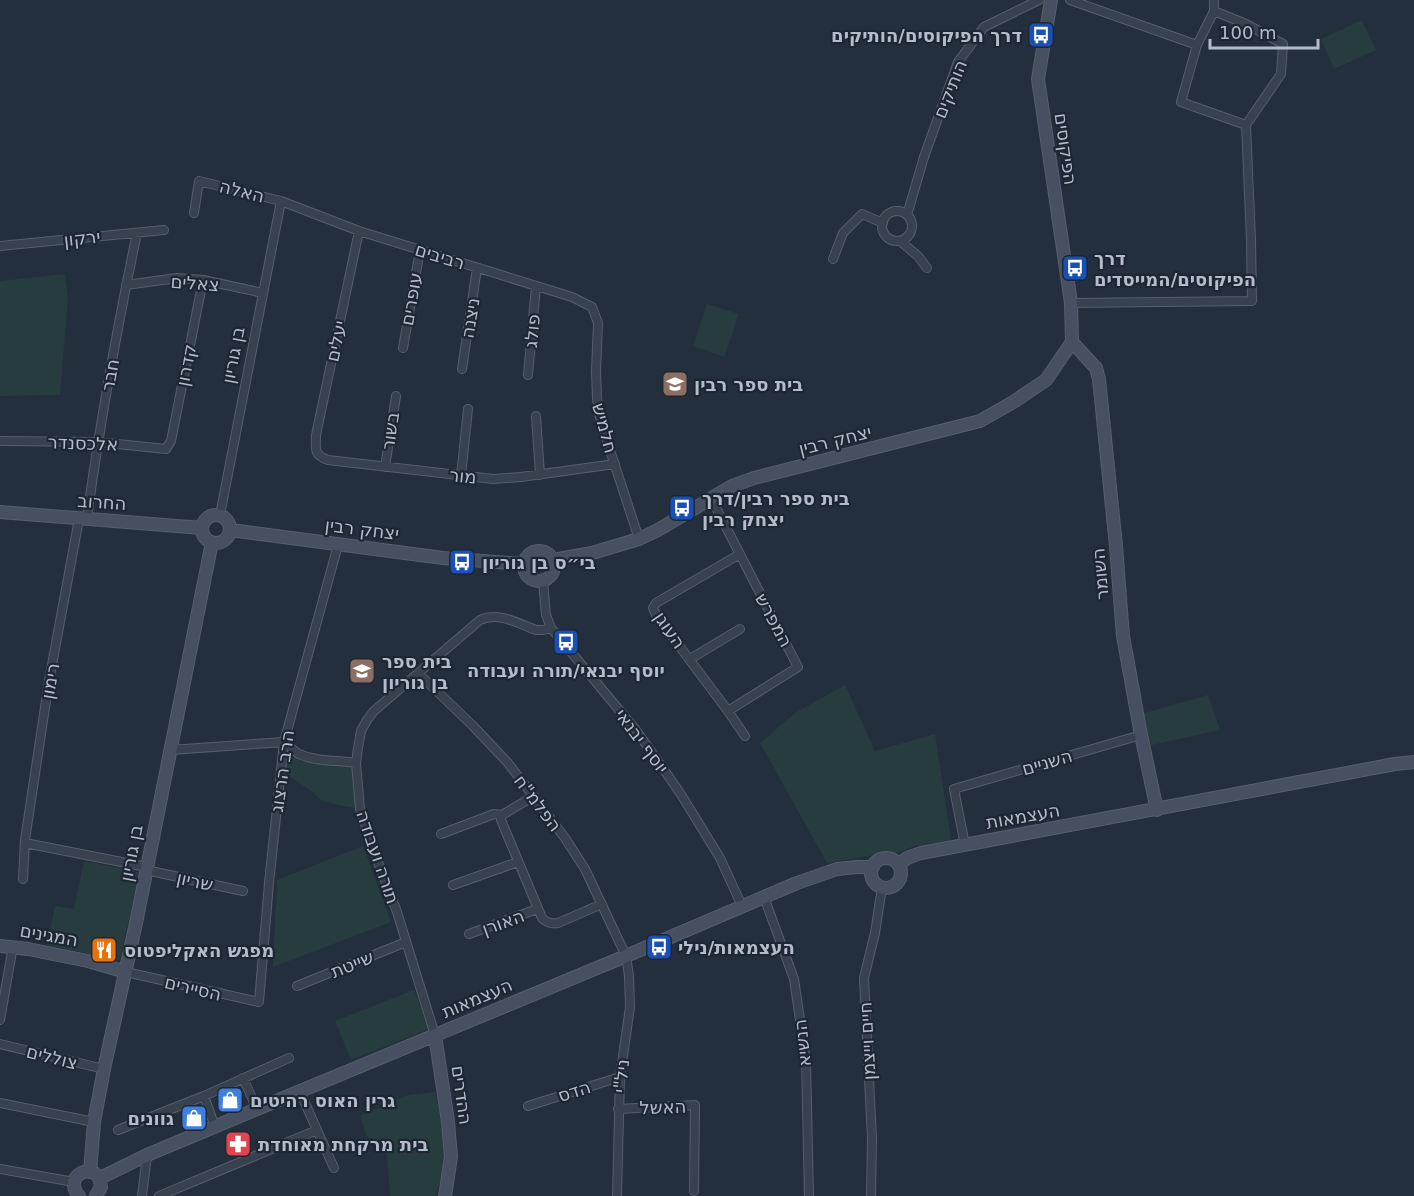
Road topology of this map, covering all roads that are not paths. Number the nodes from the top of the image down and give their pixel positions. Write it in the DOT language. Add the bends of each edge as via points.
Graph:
graph roads {
  1 [pos="1039,0"];
  2 [pos="1051,0"];
  3 [pos="1070,0"];
  4 [pos="1214,0"];
  5 [pos="1214,11"];
  6 [pos="1197,45"];
  7 [pos="1246,125"];
  8 [pos="281,201"];
  9 [pos="195,213"];
  10 [pos="907,215"];
  11 [pos="882,223"];
  12 [pos="164,230"];
  13 [pos="358,231"];
  14 [pos="137,234"];
  15 [pos="900,241"];
  16 [pos="0,246"];
  17 [pos="420,250"];
  18 [pos="833,259"];
  19 [pos="477,268"];
  20 [pos="927,268"];
  21 [pos="203,280"];
  22 [pos="126,285"];
  23 [pos="536,286"];
  24 [pos="263,293"];
  25 [pos="1071,303"];
  26 [pos="596,314"];
  27 [pos="1072,342"];
  28 [pos="403,348"];
  29 [pos="462,369"];
  30 [pos="528,375"];
  31 [pos="396,396"];
  32 [pos="468,409"];
  33 [pos="536,416"];
  34 [pos="0,441"];
  35 [pos="98,442"];
  36 [pos="166,449"];
  37 [pos="316,451"];
  38 [pos="615,464"];
  39 [pos="385,467"];
  40 [pos="540,475"];
  41 [pos="461,476"];
  42 [pos="711,498"];
  43 [pos="0,512"];
  44 [pos="220,515"];
  45 [pos="83,518"];
  46 [pos="202,528"];
  47 [pos="230,530"];
  48 [pos="639,539"];
  49 [pos="212,542"];
  50 [pos="338,545"];
  51 [pos="740,554"];
  52 [pos="553,560"];
  53 [pos="525,564"];
  54 [pos="543,581"];
  55 [pos="551,628"];
  56 [pos="740,629"];
  57 [pos="690,659"];
  58 [pos="418,674"];
  59 [pos="728,711"];
  60 [pos="1141,735"];
  61 [pos="745,736"];
  62 [pos="284,742"];
  63 [pos="170,750"];
  64 [pos="1414,762"];
  65 [pos="356,763"];
  66 [pos="534,796"];
  67 [pos="1156,810"];
  68 [pos="502,815"];
  69 [pos="441,834"];
  70 [pos="25,843"];
  71 [pos="965,844"];
  72 [pos="518,862"];
  73 [pos="899,865"];
  74 [pos="873,867"];
  75 [pos="147,869"];
  76 [pos="23,879"];
  77 [pos="453,885"];
  78 [pos="882,887"];
  79 [pos="243,891"];
  80 [pos="764,897"];
  81 [pos="602,904"];
  82 [pos="742,906"];
  83 [pos="537,909"];
  84 [pos="469,934"];
  85 [pos="406,942"];
  86 [pos="0,946"];
  87 [pos="14,946"];
  88 [pos="626,956"];
  89 [pos="126,972"];
  90 [pos="297,986"];
  91 [pos="259,1002"];
  92 [pos="0,1020"];
  93 [pos="435,1035"];
  94 [pos="0,1044"];
  95 [pos="289,1058"];
  96 [pos="104,1069"];
  97 [pos="620,1077"];
  98 [pos="243,1078"];
  99 [pos="300,1092"];
  100 [pos="204,1096"];
  101 [pos="0,1102"];
  102 [pos="528,1106"];
  103 [pos="257,1108"];
  104 [pos="618,1109"];
  105 [pos="94,1122"];
  106 [pos="215,1126"];
  107 [pos="118,1130"];
  108 [pos="317,1130"];
  109 [pos="147,1155"];
  110 [pos="334,1168"];
  111 [pos="0,1169"];
  112 [pos="95,1175"];
  113 [pos="74,1182"];
  114 [pos="694,1191"];
  115 [pos="79,1196"];
  116 [pos="96,1196"];
  117 [pos="142,1196"];
  118 [pos="159,1196"];
  119 [pos="445,1196"];
  120 [pos="617,1196"];
  121 [pos="809,1196"];
  122 [pos="871,1196"];
  1 -- 10 [label="street, הותיקים" via="984,27 958,62"];
  2 -- 25 [label="street, הפיקוסים" via="1038,79"];
  3 -- 6 [label="street"];
  4 -- 5 [label="street"];
  5 -- 6 [label="street"];
  5 -- 7 [label="street" via="1283,44 1281,74"];
  6 -- 7 [label="street" via="1181,102"];
  7 -- 25 [label="street" via="1252,301"];
  8 -- 9 [label="street, האלה" via="199,181"];
  8 -- 13 [label="street, רביבים"];
  8 -- 24 [label="street, בן גוריון"];
  10 -- 11 [label="street" via="895,211"];
  10 -- 15 [label="street" via="912,223 911,232"];
  11 -- 15 [label="street" via="887,237"];
  11 -- 18 [label="street" via="862,214 843,233"];
  12 -- 14 [label="street, ירקון"];
  13 -- 17 [label="street, רביבים"];
  13 -- 37 [label="street, יעלים" via="316,435"];
  14 -- 16 [label="street, ירקון"];
  14 -- 22 [label="street, חבר"];
  15 -- 20 [label="street"];
  17 -- 19 [label="street, רביבים"];
  17 -- 28 [label="street, עופרים"];
  19 -- 23 [label="street, רביבים"];
  19 -- 29 [label="street, ניצנה"];
  21 -- 22 [label="street, צאלים" via="177,278"];
  21 -- 24 [label="street, צאלים"];
  21 -- 36 [label="street, קדרון" via="171,441"];
  22 -- 35 [label="street, חבר"];
  23 -- 26 [label="street, רביבים" via="586,303"];
  23 -- 30 [label="street, פולג"];
  24 -- 44 [label="street, בן גוריון"];
  25 -- 27 [label="street"];
  26 -- 38 [label="street, חלמיש" via="599,414"];
  27 -- 42 [label="street, יצחק רבין" via="1047,380 980,421 754,478"];
  27 -- 60 [label="street, השומר" via="1096,368 1099,379 1123,636"];
  31 -- 39 [label="street, בשור"];
  32 -- 41 [label="street"];
  33 -- 40 [label="street"];
  34 -- 35 [label="street, אלכסנדר"];
  35 -- 36 [label="street, אלכסנדר"];
  35 -- 45 [label="street, חבר"];
  37 -- 39 [label="street, מור" via="320,458 328,460"];
  38 -- 40 [label="street, מור"];
  38 -- 48 [label="street, חלמיש"];
  39 -- 41 [label="street, מור"];
  40 -- 41 [label="street, מור" via="493,479"];
  42 -- 48 [label="street, יצחק רבין"];
  42 -- 51 [label="street, המפרש"];
  43 -- 45 [label="street, החרוב"];
  44 -- 46 [label="street" via="210,516"];
  44 -- 47 [label="street" via="228,521"];
  45 -- 46 [label="street, החרוב"];
  45 -- 70 [label="street, רימון" via="49,681"];
  46 -- 49 [label="street"];
  47 -- 49 [label="street" via="226,538"];
  47 -- 50 [label="street, יצחק רבין"];
  48 -- 52 [label="street, יצחק רבין"];
  49 -- 63 [label="street, בן גוריון"];
  50 -- 53 [label="street, יצחק רבין"];
  50 -- 62 [label="street, הרב הרצוג"];
  51 -- 57 [label="street, העוגן" via="653,608"];
  51 -- 59 [label="street, המפרש" via="798,667"];
  52 -- 53 [label="street" via="545,553 535,552"];
  52 -- 54 [label="street" via="553,573"];
  53 -- 54 [label="street" via="530,577"];
  54 -- 55 [label="street, יוסף יבנאי"];
  55 -- 58 [label="street, תורה ועבודה" via="536,630 496,616 487,617"];
  55 -- 82 [label="street, יוסף יבנאי" via="658,761 720,858"];
  56 -- 57 [label="street"];
  57 -- 59 [label="street, העוגן"];
  58 -- 65 [label="street, תורה ועבודה" via="367,720"];
  58 -- 66 [label="street, הפלמ\"ח" via="473,726"];
  59 -- 61 [label="street, העוגן"];
  60 -- 67 [label="street, השומר"];
  60 -- 71 [label="street, השניים" via="954,789"];
  62 -- 63 [label="street"];
  62 -- 65 [label="street" via="312,758"];
  62 -- 91 [label="street, הרב הרצוג"];
  63 -- 75 [label="street, בן גוריון"];
  64 -- 67 [label="street, העצמאות"];
  65 -- 85 [label="street, תורה ועבודה" via="360,809"];
  66 -- 68 [label="street"];
  66 -- 81 [label="street, הפלמ\"ח" via="585,868"];
  67 -- 71 [label="street, העצמאות"];
  68 -- 69 [label="street" via="494,814"];
  68 -- 72 [label="street, האורן"];
  70 -- 75 [label="street"];
  70 -- 76 [label="street, רימון"];
  71 -- 73 [label="street, העצמאות" via="913,856"];
  72 -- 77 [label="street"];
  72 -- 83 [label="street, האורן"];
  73 -- 74 [label="street" via="888,858"];
  73 -- 78 [label="street" via="898,882"];
  74 -- 78 [label="street" via="874,882"];
  74 -- 80 [label="street, העצמאות" via="827,871"];
  75 -- 79 [label="street, שריון"];
  75 -- 89 [label="street, בן גוריון"];
  78 -- 122 [label="street, חיים וייצמן" via="864,978"];
  80 -- 82 [label="street, העצמאות"];
  80 -- 121 [label="street, הנשיא" via="794,979 806,1061"];
  81 -- 83 [label="street, האורן" via="552,924"];
  81 -- 88 [label="street, הפלמ\"ח"];
  82 -- 88 [label="street, העצמאות"];
  83 -- 84 [label="street, האורן"];
  85 -- 90 [label="street, שייטת"];
  85 -- 93 [label="street, תורה ועבודה"];
  86 -- 87 [label="street, המגינים"];
  87 -- 89 [label="street, המגינים"];
  87 -- 92 [label="street"];
  88 -- 93 [label="street, העצמאות"];
  88 -- 97 [label="street, ניל\"י" via="630,1007"];
  89 -- 91 [label="street, הסיירים"];
  89 -- 96 [label="street, בן גוריון"];
  93 -- 99 [label="street, העצמאות"];
  93 -- 119 [label="street, ההדרים" via="451,1157"];
  94 -- 96 [label="street, צוללים"];
  95 -- 98 [label="street"];
  96 -- 105 [label="street, בן גוריון"];
  97 -- 102 [label="street, הדס"];
  97 -- 104 [label="street, ניל\"י"];
  98 -- 100 [label="street"];
  98 -- 103 [label="street"];
  99 -- 103 [label="street, העצמאות"];
  99 -- 108 [label="street"];
  100 -- 106 [label="street"];
  100 -- 107 [label="street"];
  101 -- 105 [label="street"];
  103 -- 106 [label="street, העצמאות"];
  104 -- 114 [label="street, האשל" via="695,1106"];
  104 -- 120 [label="street, ניל\"י"];
  105 -- 112 [label="street, בן גוריון"];
  106 -- 109 [label="street, העצמאות"];
  108 -- 110 [label="street"];
  108 -- 118 [label="street"];
  109 -- 112 [label="street, העצמאות"];
  109 -- 117 [label="street"];
  111 -- 113 [label="street"];
  112 -- 113 [label="street, העצמאות" via="80,1174"];
  112 -- 116 [label="street, בן גוריון" via="101,1187"];
  113 -- 115 [label="street" via="74,1191"];
}
